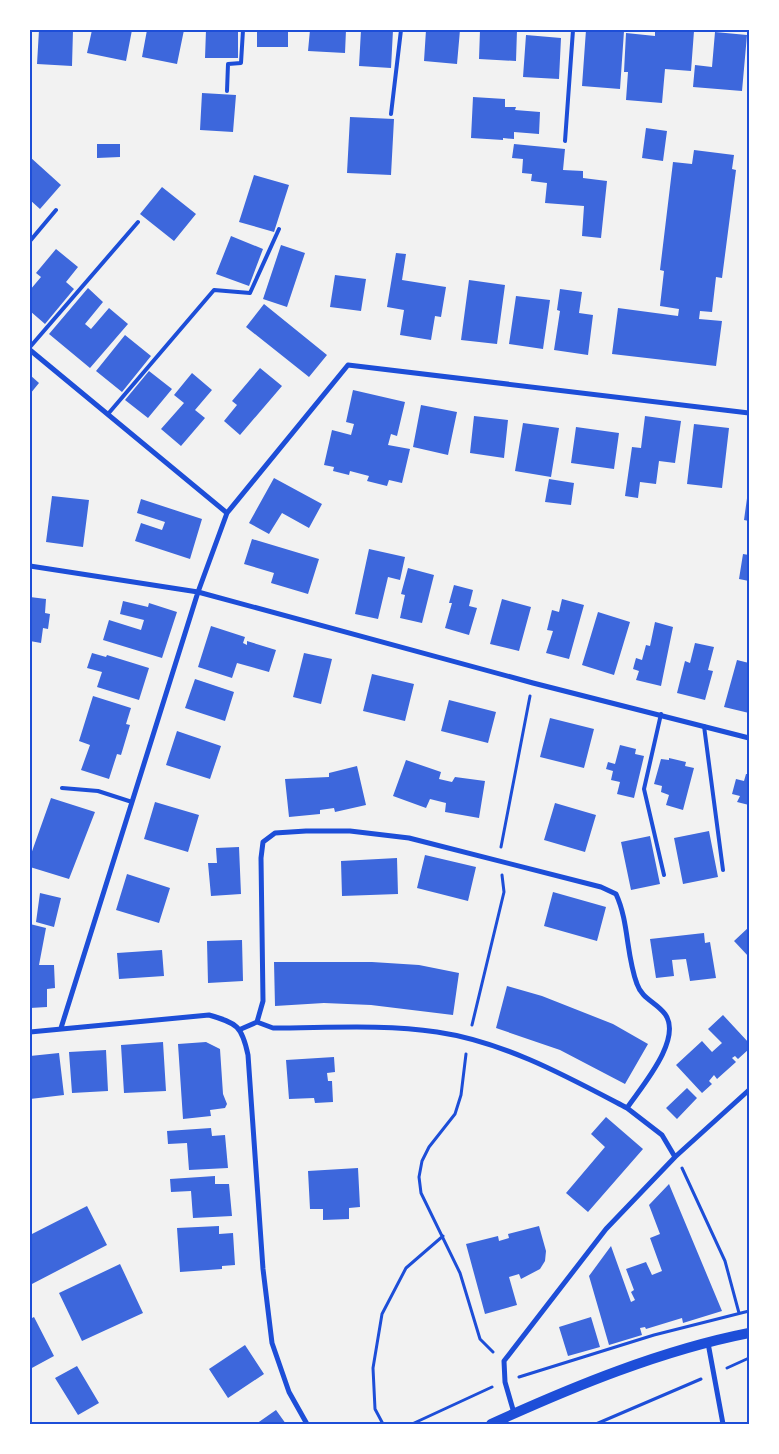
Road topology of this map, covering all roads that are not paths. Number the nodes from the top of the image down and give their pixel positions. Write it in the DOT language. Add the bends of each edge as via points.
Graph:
graph roads {
  1 [pos="243,30"];
  2 [pos="401,30"];
  3 [pos="573,30"];
  4 [pos="227,91"];
  5 [pos="391,114"];
  6 [pos="565,141"];
  7 [pos="56,210"];
  8 [pos="138,222"];
  9 [pos="279,229"];
  10 [pos="30,241"];
  11 [pos="30,348"];
  12 [pos="749,413"];
  13 [pos="108,414"];
  14 [pos="227,513"];
  15 [pos="30,566"];
  16 [pos="198,592"];
  17 [pos="661,714"];
  18 [pos="704,725"];
  19 [pos="749,738"];
  20 [pos="62,788"];
  21 [pos="132,802"];
  22 [pos="723,870"];
  23 [pos="664,876"];
  24 [pos="257,1022"];
  25 [pos="61,1028"];
  26 [pos="241,1029"];
  27 [pos="30,1032"];
  28 [pos="749,1090"];
  29 [pos="628,1108"];
  30 [pos="675,1157"];
  31 [pos="747,1334"];
  32 [pos="708,1343"];
  33 [pos="514,1414"];
  34 [pos="307,1424"];
  35 [pos="492,1424"];
  36 [pos="723,1424"];
  1 -- 4 [label="lane" via="241,64 228,64"];
  2 -- 5 [label="lane"];
  3 -- 6 [label="lane"];
  7 -- 10 [label="lane"];
  8 -- 11 [label="lane"];
  9 -- 13 [label="lane" via="250,293 214,290"];
  11 -- 13 [label="street"];
  12 -- 14 [label="street" via="348,365"];
  13 -- 14 [label="street"];
  14 -- 16 [label="street"];
  15 -- 16 [label="street"];
  16 -- 17 [label="street" via="533,683"];
  16 -- 21 [label="street"];
  17 -- 18 [label="street"];
  17 -- 23 [label="lane" via="644,789"];
  18 -- 19 [label="street"];
  18 -- 22 [label="lane"];
  20 -- 21 [label="lane" via="98,791"];
  21 -- 25 [label="street"];
  24 -- 26 [label="street"];
  24 -- 29 [label="street" via="273,1028 401,1028 439,1032 530,1060"];
  24 -- 29 [label="street" via="263,1001 263,842 275,833 350,831 409,838 601,887 616,894 622,906 637,984 645,998 661,1009 671,1030 668,1044"];
  25 -- 26 [label="street" via="209,1016 232,1022"];
  25 -- 27 [label="street"];
  26 -- 34 [label="street" via="248,1055 263,1269 272,1343 289,1392"];
  28 -- 30 [label="street"];
  29 -- 30 [label="street" via="662,1135"];
  30 -- 33 [label="street" via="606,1229 504,1361 505,1382"];
  31 -- 32 [label="main road"];
  32 -- 33 [label="main road" via="612,1374"];
  32 -- 36 [label="street"];
  33 -- 35 [label="main road"];
}
